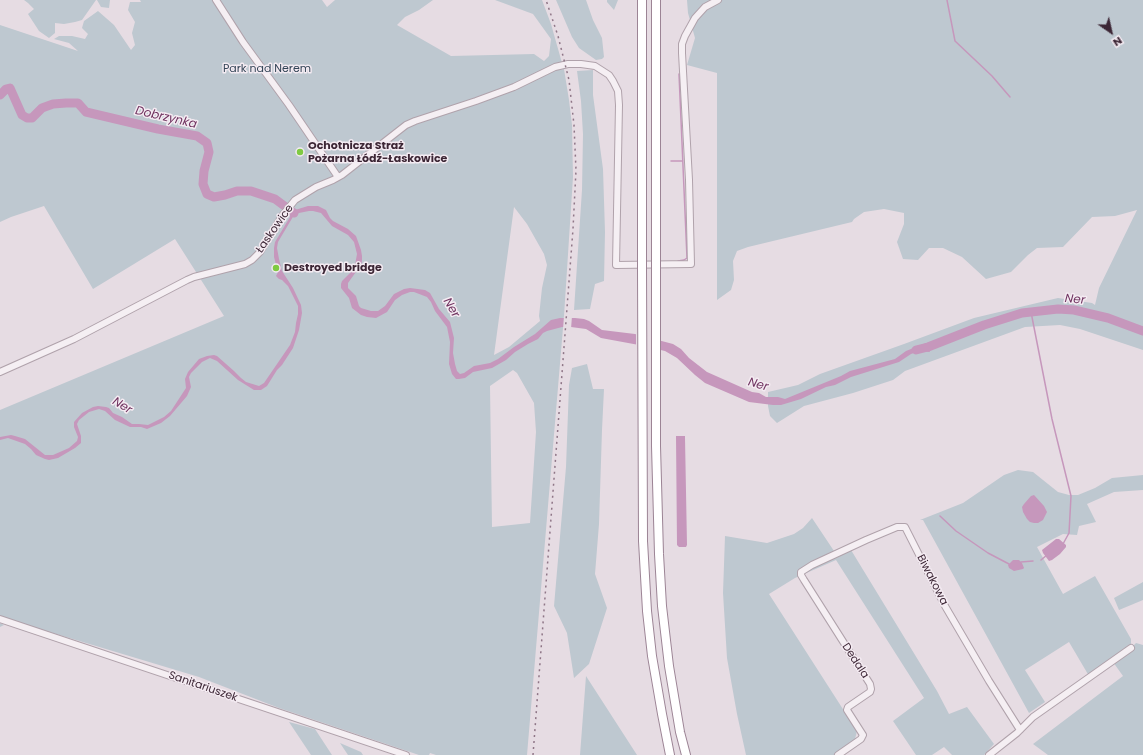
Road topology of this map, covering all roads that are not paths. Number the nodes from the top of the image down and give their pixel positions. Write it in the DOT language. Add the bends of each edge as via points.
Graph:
graph roads {
  1 [pos="216,0"];
  2 [pos="642,0"];
  3 [pos="656,0"];
  4 [pos="718,0"];
  5 [pos="338,177"];
  6 [pos="0,372"];
  7 [pos="801,572"];
  8 [pos="0,619"];
  9 [pos="1131,648"];
  10 [pos="1020,730"];
  11 [pos="406,755"];
  12 [pos="670,755"];
  13 [pos="686,755"];
  14 [pos="838,755"];
  15 [pos="988,755"];
  1 -- 5 [label="street"];
  2 -- 12 [label="highway, bridge" via="643,541 652,656"];
  3 -- 13 [label="highway, bridge" via="656,446 659,554 669,666"];
  4 -- 5 [label="street, Łaskowice" via="705,7 695,18 682,44 692,264 616,265 618,92 609,75 595,66 568,64 555,67 514,87 415,121 406,125"];
  5 -- 6 [label="street, Łaskowice" via="306,193 293,203 252,260 187,280 74,339"];
  7 -- 10 [label="street, Biwakowa" via="866,540 897,527 905,527 946,606"];
  7 -- 14 [label="street, Dedala" via="870,684 870,692 847,710 863,735 862,739"];
  8 -- 11 [label="street, Sanitariuszek"];
  9 -- 10 [label="street" via="1033,717"];
  10 -- 15 [label="street"];
}
